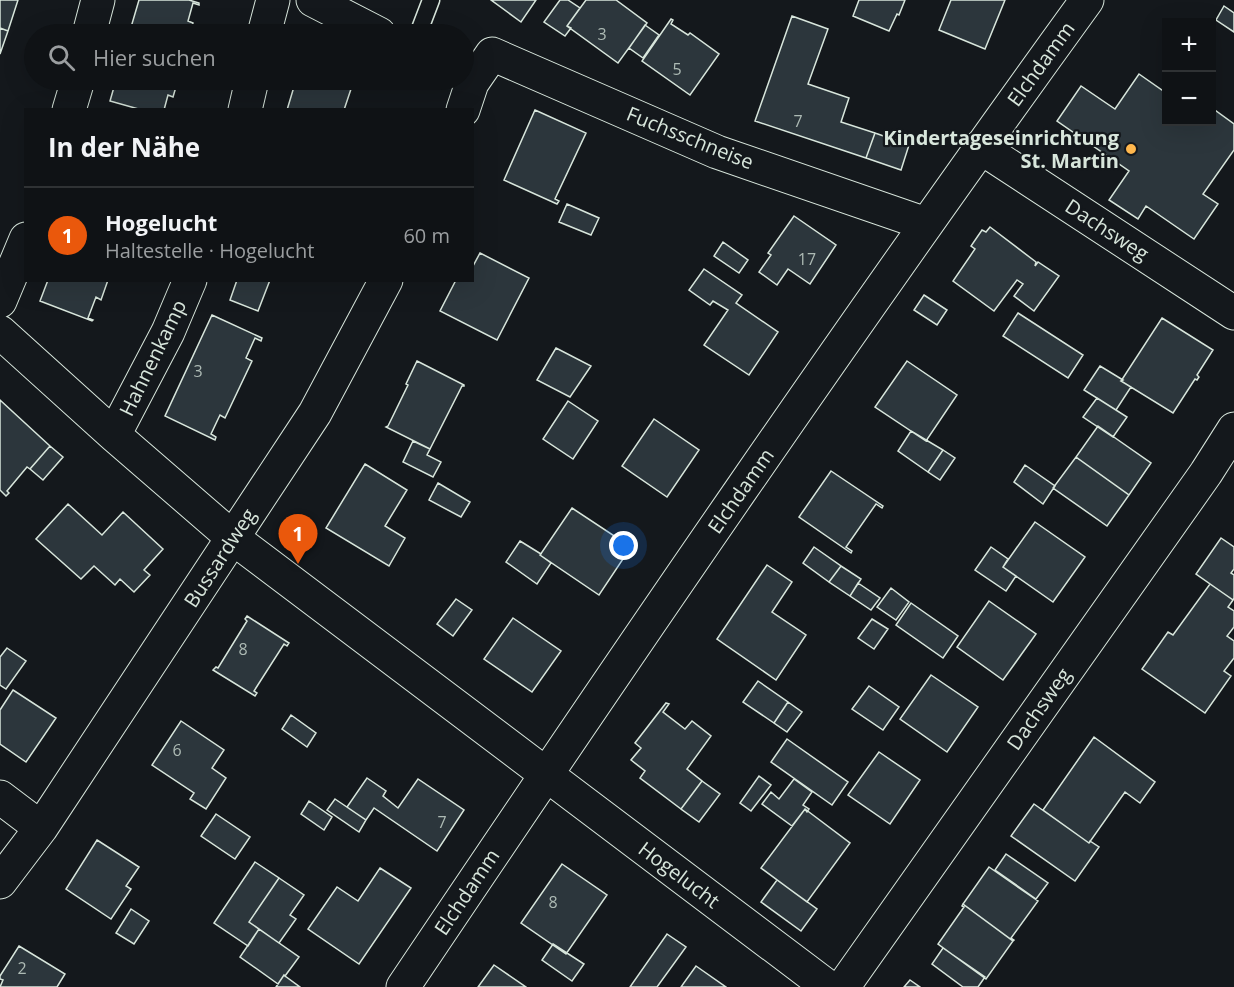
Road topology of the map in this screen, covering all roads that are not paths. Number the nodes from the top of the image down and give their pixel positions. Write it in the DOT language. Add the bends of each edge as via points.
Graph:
graph roads {
  1 [pos="98,0"];
  2 [pos="273,0"];
  3 [pos="313,0"];
  4 [pos="431,0"];
  5 [pos="1087,0"];
  6 [pos="92,24"];
  7 [pos="267,24"];
  8 [pos="360,24"];
  9 [pos="422,24"];
  10 [pos="474,80"];
  11 [pos="75,90"];
  12 [pos="249,90"];
  13 [pos="70,108"];
  14 [pos="245,108"];
  15 [pos="980,147"];
  16 [pos="926,224"];
  17 [pos="24,244"];
  18 [pos="189,282"];
  19 [pos="385,282"];
  20 [pos="0,301"];
  21 [pos="1234,314"];
  22 [pos="0,332"];
  23 [pos="1234,429"];
  24 [pos="114,435"];
  25 [pos="233,538"];
  26 [pos="546,774"];
  27 [pos="0,797"];
  28 [pos="41,828"];
  29 [pos="0,882"];
  30 [pos="403,987"];
  31 [pos="828,987"];
  32 [pos="843,987"];
  1 -- 6 [label="street"];
  2 -- 7 [label="street"];
  3 -- 8 [label="street"];
  4 -- 9 [label="lane"];
  5 -- 15 [label="street, Elchdamm"];
  10 -- 16 [label="street, Fuchsschneise" via="492,54 717,152"];
  11 -- 13 [label="street"];
  12 -- 14 [label="street"];
  15 -- 16 [label="street, Elchdamm"];
  15 -- 21 [label="street, Dachsweg"];
  16 -- 26 [label="street, Elchdamm"];
  17 -- 20 [label="street"];
  18 -- 24 [label="street, Hahnenkamp" via="168,332"];
  19 -- 25 [label="street, Bussardweg" via="315,413"];
  22 -- 24 [label="street, Hogelucht"];
  23 -- 32 [label="street, Dachsweg"];
  24 -- 25 [label="street, Hogelucht"];
  25 -- 26 [label="street, Hogelucht"];
  25 -- 28 [label="street, Bussardweg"];
  26 -- 30 [label="street, Elchdamm"];
  26 -- 31 [label="street, Hogelucht"];
  27 -- 28 [label="street"];
  28 -- 29 [label="street, Bussardweg"];
}
